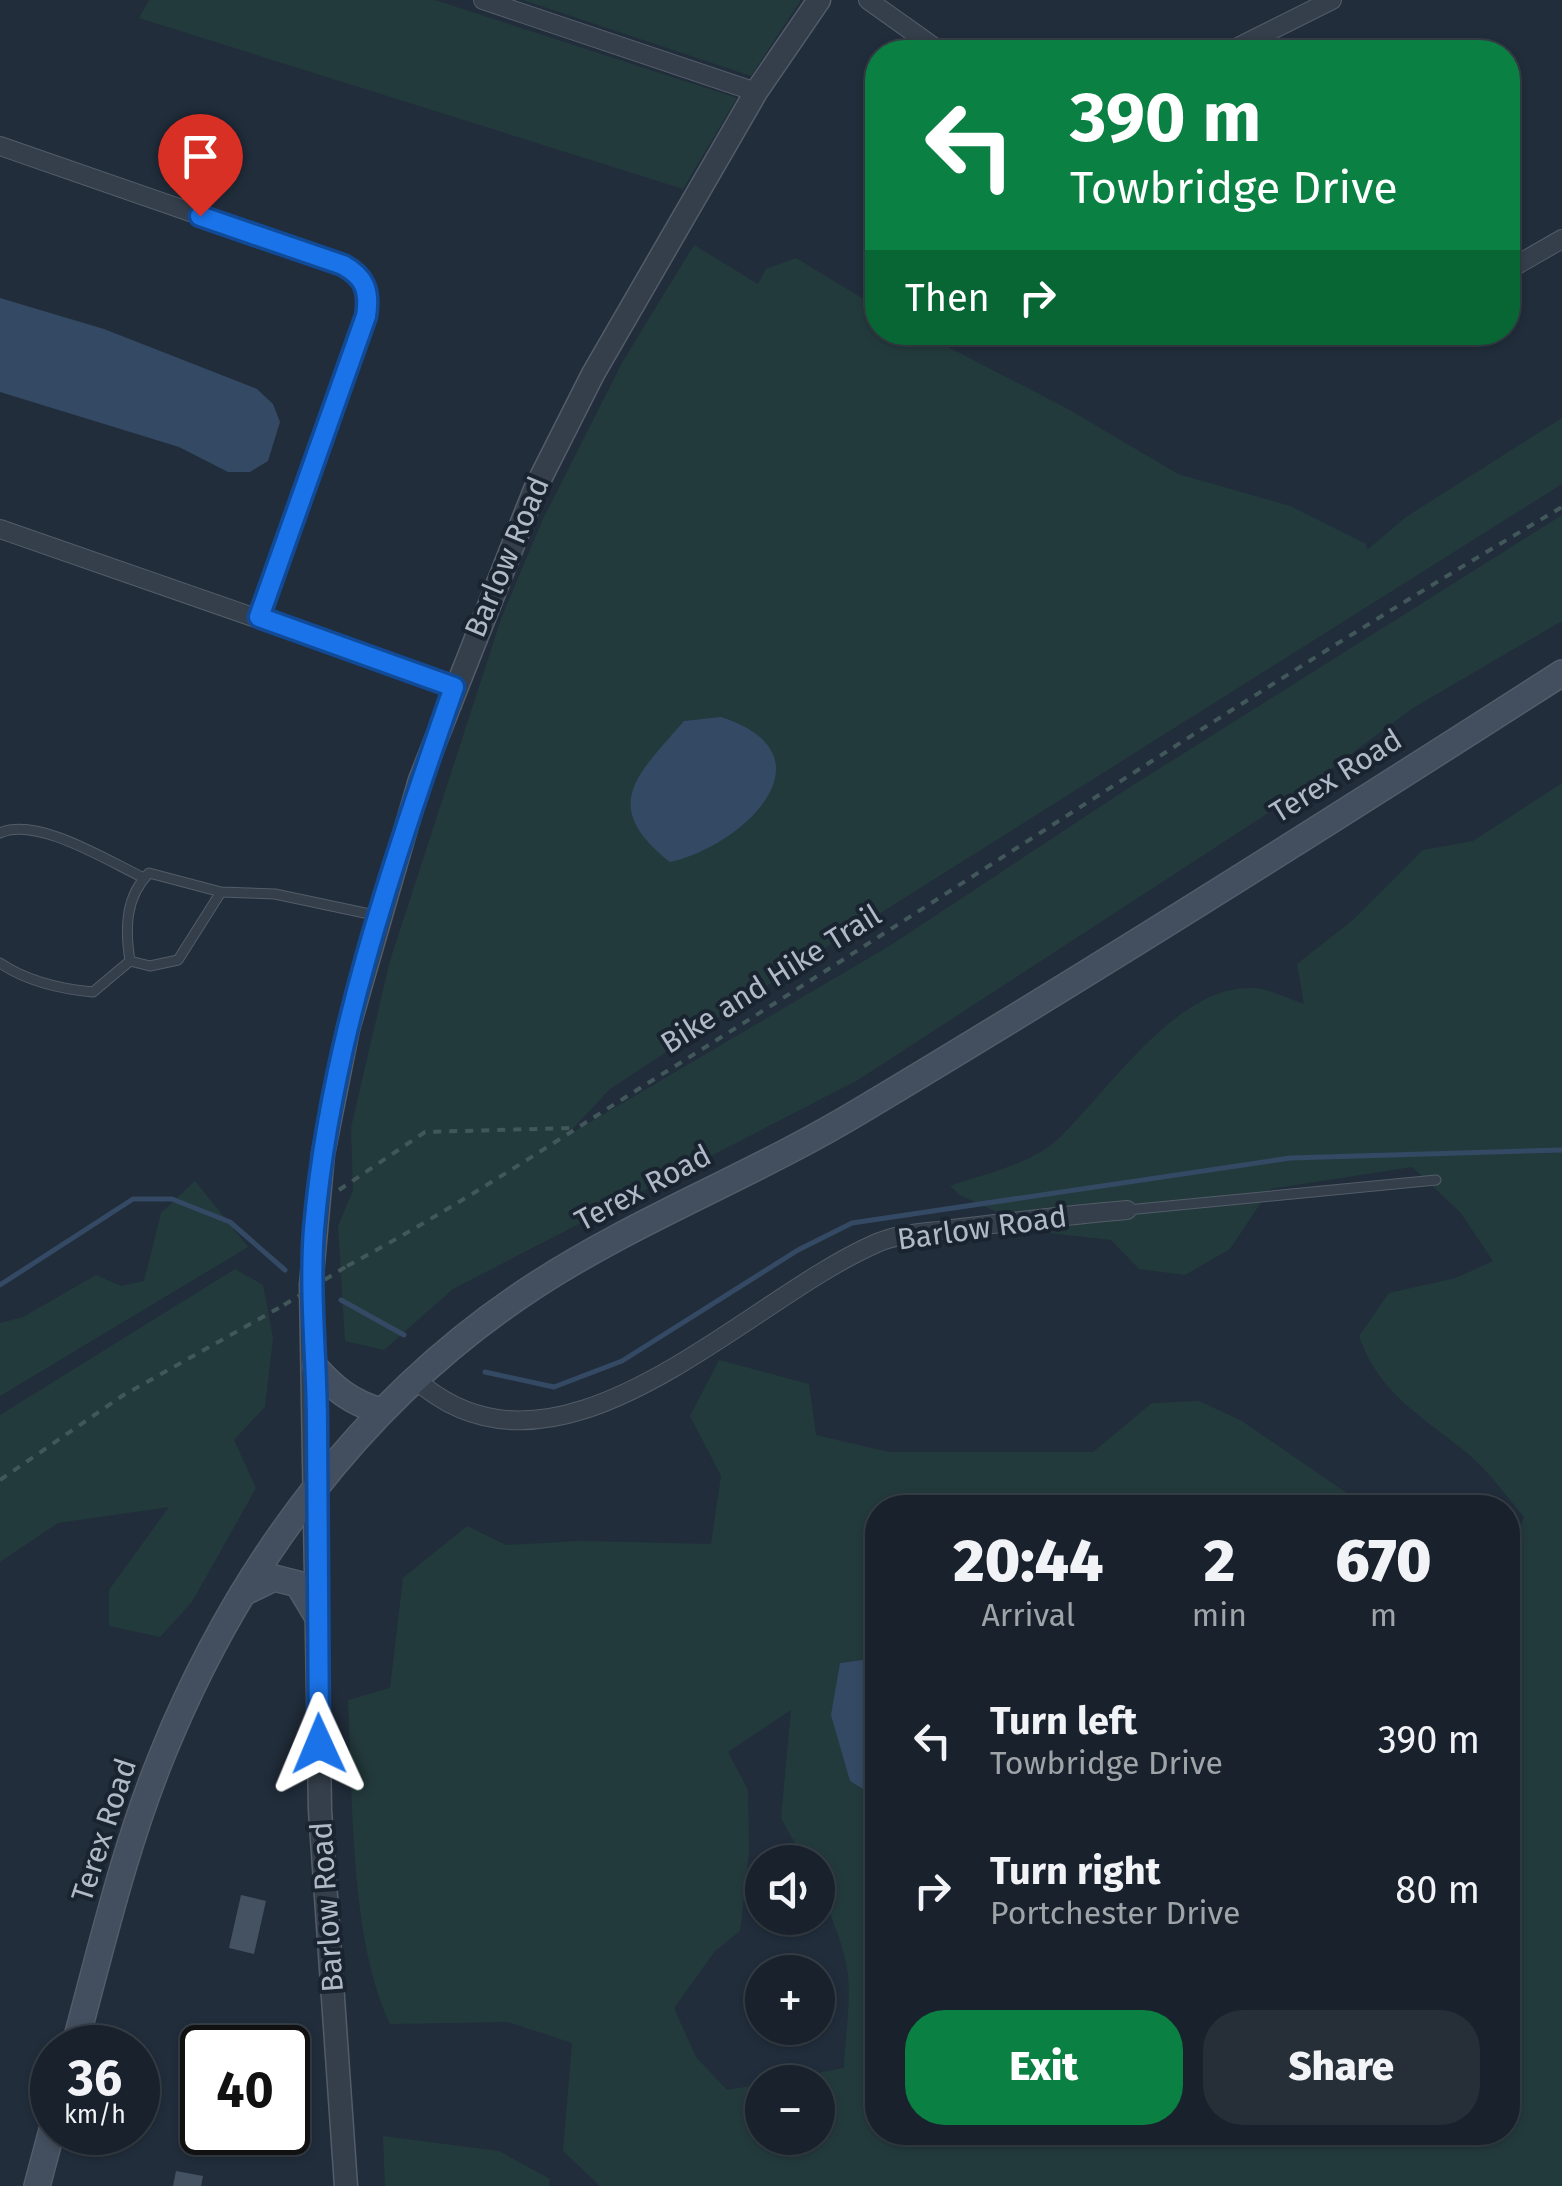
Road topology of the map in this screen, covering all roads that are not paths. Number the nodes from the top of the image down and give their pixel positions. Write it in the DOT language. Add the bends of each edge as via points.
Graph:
graph roads {
  1 [pos="484,0"];
  2 [pos="818,0"];
  3 [pos="868,0"];
  4 [pos="1332,0"];
  5 [pos="923,40"];
  6 [pos="1252,40"];
  7 [pos="756,92"];
  8 [pos="0,146"];
  9 [pos="1562,239"];
  10 [pos="1520,263"];
  11 [pos="0,530"];
  12 [pos="259,617"];
  13 [pos="1562,673"];
  14 [pos="454,687"];
  15 [pos="0,833"];
  16 [pos="144,878"];
  17 [pos="221,892"];
  18 [pos="379,916"];
  19 [pos="130,961"];
  20 [pos="0,962"];
  21 [pos="1436,1180"];
  22 [pos="1126,1210"];
  23 [pos="314,1366"];
  24 [pos="415,1379"];
  25 [pos="380,1411"];
  26 [pos="317,1484"];
  27 [pos="243,1593"];
  28 [pos="316,1614"];
  29 [pos="80,2025"];
  30 [pos="46,2155"];
  31 [pos="38,2186"];
  32 [pos="346,2186"];
  1 -- 7 [label="street"];
  2 -- 7 [label="street, Barlow Road"];
  3 -- 5 [label="street"];
  4 -- 6 [label="street"];
  7 -- 14 [label="street, Barlow Road" via="559,439"];
  8 -- 12 [label="street" via="343,265 368,290 366,316"];
  9 -- 10 [label="street"];
  11 -- 12 [label="street"];
  12 -- 14 [label="street"];
  13 -- 24 [label="main road, Terex Road" via="860,1112 561,1270 489,1317"];
  14 -- 18 [label="street, Barlow Road"];
  15 -- 16 [label="lane" via="38,830"];
  16 -- 17 [label="lane" via="149,873"];
  16 -- 19 [label="lane" via="126,930"];
  17 -- 18 [label="lane" via="274,894"];
  17 -- 19 [label="lane" via="178,960 150,966"];
  18 -- 23 [label="street, Barlow Road" via="348,1029 318,1202"];
  19 -- 20 [label="lane" via="93,992 16,974"];
  21 -- 22 [label="lane"];
  22 -- 24 [label="street, Barlow Road" via="878,1242 624,1394 566,1418 495,1419 439,1397"];
  23 -- 25 [label="main road" via="344,1395"];
  23 -- 26 [label="street, Barlow Road"];
  24 -- 25 [label="main road, Terex Road"];
  25 -- 26 [label="main road, Terex Road"];
  26 -- 27 [label="main road, Terex Road"];
  26 -- 28 [label="street, Barlow Road"];
  27 -- 28 [label="main road" via="274,1578 298,1584"];
  27 -- 29 [label="main road, Terex Road" via="161,1756"];
  28 -- 32 [label="street, Barlow Road" via="324,1898"];
  30 -- 31 [label="main road"];
}
